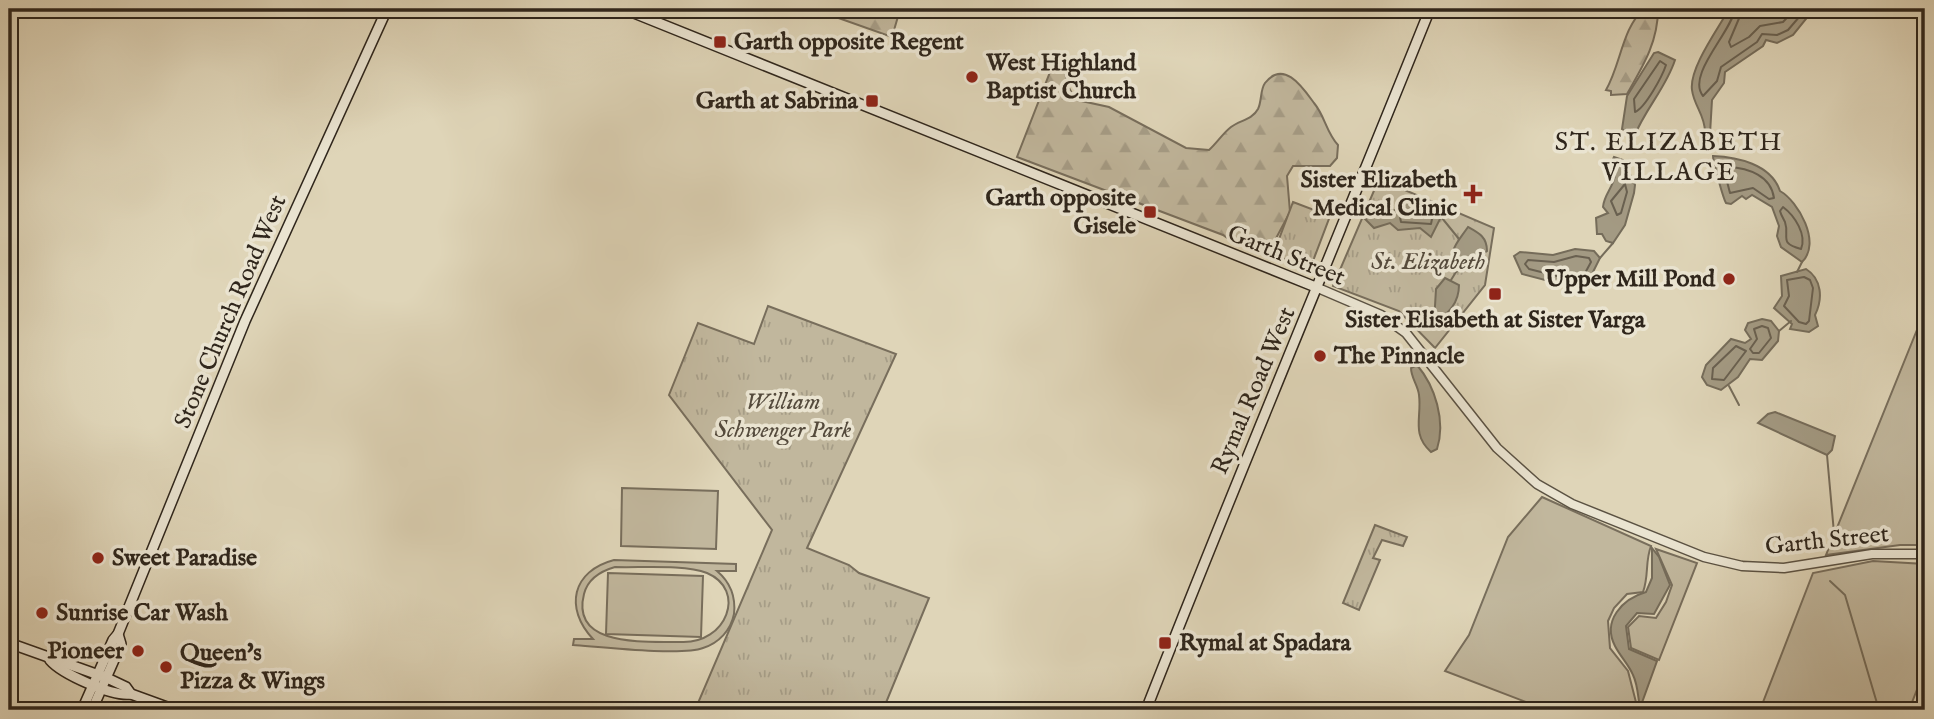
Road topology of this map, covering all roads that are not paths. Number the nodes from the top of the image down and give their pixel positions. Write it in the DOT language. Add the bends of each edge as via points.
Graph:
graph roads {
  1 [pos="387,9"];
  2 [pos="624,9"];
  3 [pos="1430,9"];
  4 [pos="1318,288"];
  5 [pos="1925,554"];
  6 [pos="9,643"];
  7 [pos="50,660"];
  8 [pos="102,676"];
  9 [pos="98,686"];
  10 [pos="131,694"];
  11 [pos="82,710"];
  12 [pos="92,710"];
  13 [pos="175,710"];
  14 [pos="1146,710"];
  1 -- 8 [label="main road, Stone Church Road West" via="245,321"];
  2 -- 4 [label="main road, Garth Street"];
  3 -- 4 [label="main road, Rymal Road West"];
  4 -- 5 [label="street, Garth Street" via="1381,315 1406,333 1497,448 1537,484 1572,504 1694,554 1742,566 1784,568 1872,554"];
  4 -- 14 [label="main road, Rymal Road West"];
  6 -- 7 [label="main road"];
  7 -- 8 [label="main road" via="59,659"];
  7 -- 9 [label="main road" via="57,669"];
  8 -- 9 [label="main road, Stone Church Road West"];
  8 -- 10 [label="main road"];
  9 -- 10 [label="main road"];
  9 -- 11 [label="main road, Stone Church Road West"];
  9 -- 12 [label="main road, Stone Church Road West"];
  10 -- 13 [label="main road"];
}
